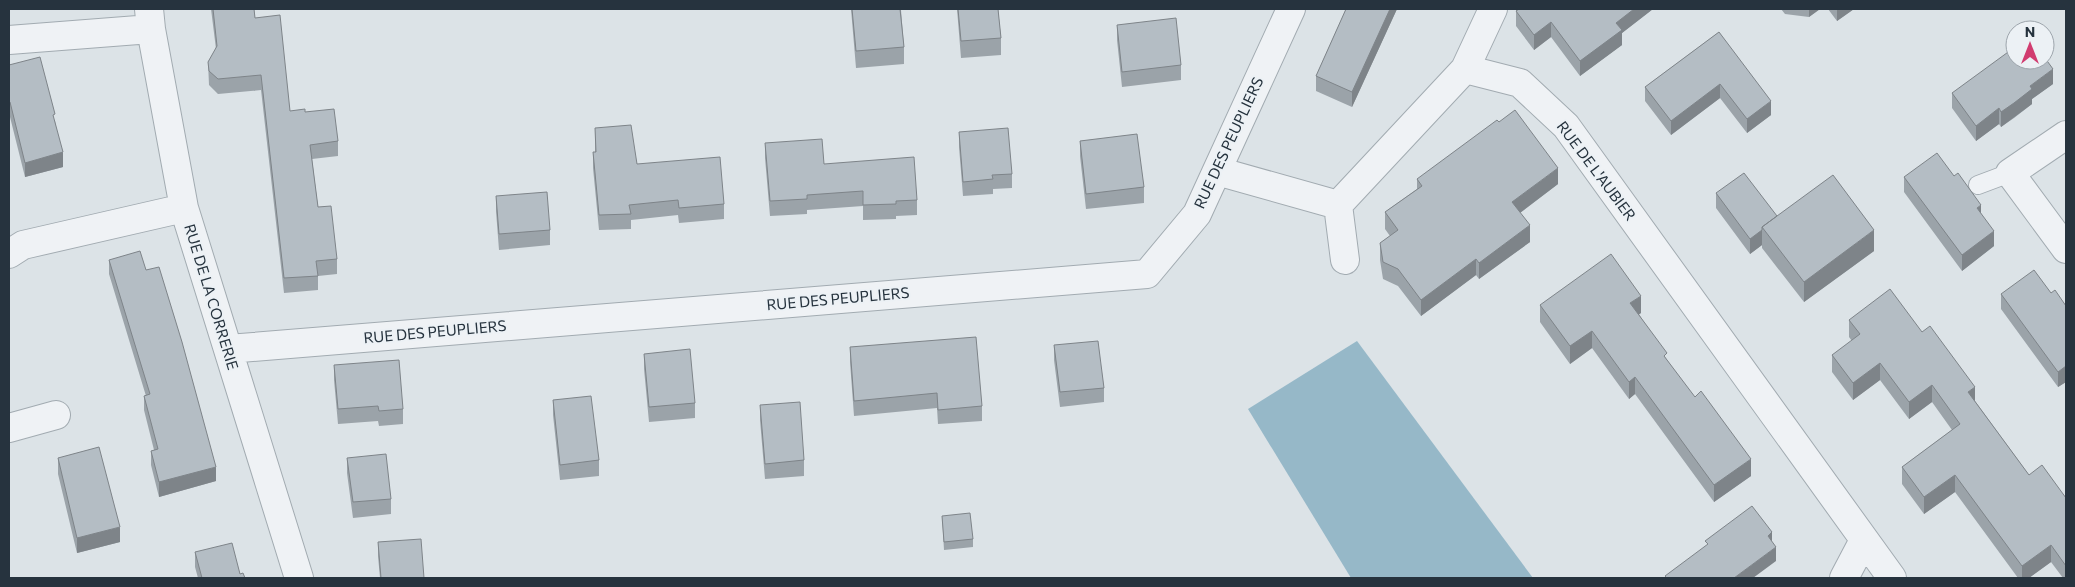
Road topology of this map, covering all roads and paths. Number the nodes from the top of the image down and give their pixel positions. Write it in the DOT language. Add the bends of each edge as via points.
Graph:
graph roads {
  1 [pos="1291,9"];
  2 [pos="1493,9"];
  3 [pos="150,19"];
  4 [pos="9,40"];
  5 [pos="1465,69"];
  6 [pos="2066,135"];
  7 [pos="1217,171"];
  8 [pos="2010,173"];
  9 [pos="1978,185"];
  10 [pos="1338,205"];
  11 [pos="184,208"];
  12 [pos="2066,249"];
  13 [pos="9,254"];
  14 [pos="1345,260"];
  15 [pos="228,348"];
  16 [pos="56,416"];
  17 [pos="9,428"];
  18 [pos="1864,540"];
  19 [pos="299,578"];
  20 [pos="1844,578"];
  21 [pos="1892,578"];
  1 -- 7 [label="street, RUE DES PEUPLIERS"];
  2 -- 5 [label="street"];
  3 -- 4 [label="street"];
  3 -- 11 [label="street, RUE DE LA CORRERIE"];
  5 -- 10 [label="street"];
  5 -- 18 [label="street, RUE DE L'AUBIER" via="1520,83 1566,126"];
  6 -- 8 [label="street"];
  7 -- 10 [label="street"];
  7 -- 15 [label="street, RUE DES PEUPLIERS" via="1197,214 1147,274"];
  8 -- 9 [label="lane"];
  8 -- 12 [label="street"];
  10 -- 14 [label="street"];
  11 -- 13 [label="street" via="23,246"];
  11 -- 15 [label="street, RUE DE LA CORRERIE"];
  15 -- 19 [label="street, RUE DE LA CORRERIE"];
  16 -- 17 [label="street"];
  18 -- 20 [label="street"];
  18 -- 21 [label="street, RUE DE L'AUBIER"];
}
